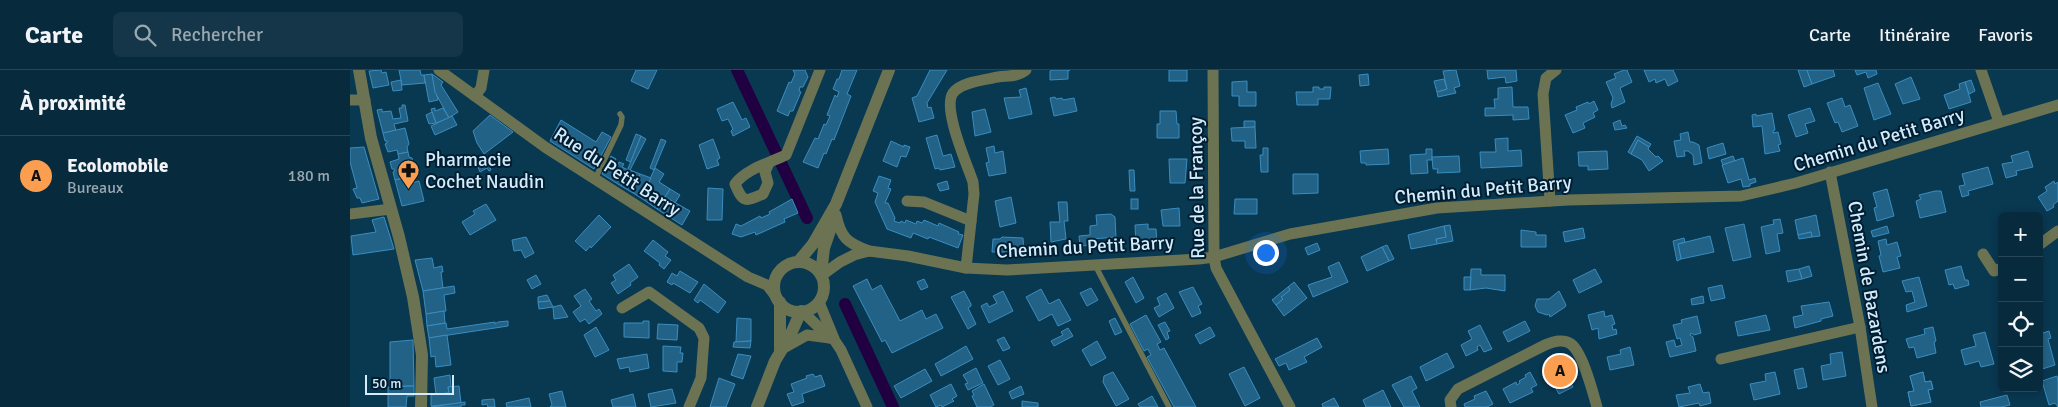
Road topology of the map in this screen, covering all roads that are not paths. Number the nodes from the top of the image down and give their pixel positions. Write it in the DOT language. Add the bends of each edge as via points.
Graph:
graph roads {
  1 [pos="359,70"];
  2 [pos="439,70"];
  3 [pos="484,70"];
  4 [pos="820,70"];
  5 [pos="889,70"];
  6 [pos="1026,70"];
  7 [pos="1213,70"];
  8 [pos="1556,70"];
  9 [pos="1982,70"];
  10 [pos="475,96"];
  11 [pos="350,100"];
  12 [pos="365,100"];
  13 [pos="2058,105"];
  14 [pos="620,114"];
  15 [pos="1999,122"];
  16 [pos="769,163"];
  17 [pos="1830,172"];
  18 [pos="595,179"];
  19 [pos="907,201"];
  20 [pos="1550,201"];
  21 [pos="391,209"];
  22 [pos="836,210"];
  23 [pos="350,214"];
  24 [pos="971,221"];
  25 [pos="2058,231"];
  26 [pos="2043,242"];
  27 [pos="868,251"];
  28 [pos="1983,254"];
  29 [pos="1214,257"];
  30 [pos="798,262"];
  31 [pos="1096,265"];
  32 [pos="966,268"];
  33 [pos="1998,270"];
  34 [pos="821,274"];
  35 [pos="778,300"];
  36 [pos="819,302"];
  37 [pos="622,308"];
  38 [pos="801,312"];
  39 [pos="1860,326"];
  40 [pos="832,340"];
  41 [pos="780,350"];
  42 [pos="1721,359"];
  43 [pos="421,407"];
  44 [pos="690,407"];
  45 [pos="756,407"];
  46 [pos="867,407"];
  47 [pos="1169,407"];
  48 [pos="1290,407"];
  49 [pos="1451,407"];
  50 [pos="1597,407"];
  51 [pos="1872,407"];
  1 -- 12 [label="street"];
  2 -- 10 [label="street, Rue du Petit Barry"];
  3 -- 10 [label="street" via="481,88"];
  4 -- 16 [label="street" via="786,155"];
  5 -- 22 [label="street"];
  6 -- 24 [label="street" via="1018,75 960,87 950,99 950,114 973,182"];
  7 -- 29 [label="street, Rue de la Françoy"];
  8 -- 20 [label="street" via="1546,78 1543,94"];
  9 -- 15 [label="street"];
  10 -- 18 [label="street, Rue du Petit Barry" via="545,148"];
  11 -- 12 [label="street"];
  12 -- 21 [label="street" via="371,138"];
  13 -- 15 [label="street, Chemin du Petit Barry"];
  14 -- 18 [label="lane" via="620,125"];
  15 -- 17 [label="street, Chemin du Petit Barry"];
  17 -- 20 [label="street, Chemin du Petit Barry" via="1741,196"];
  17 -- 39 [label="street, Chemin de Bazardens"];
  18 -- 35 [label="street, Rue du Petit Barry" via="748,277 767,285"];
  19 -- 24 [label="street" via="924,202"];
  20 -- 29 [label="street, Chemin du Petit Barry" via="1437,208 1350,222 1290,234"];
  21 -- 23 [label="street"];
  21 -- 43 [label="street" via="422,356"];
  22 -- 27 [label="street" via="839,228 846,240"];
  22 -- 30 [label="street"];
  22 -- 34 [label="street" via="824,248"];
  24 -- 32 [label="street"];
  25 -- 26 [label="street"];
  27 -- 32 [label="street, Chemin du Petit Barry"];
  27 -- 34 [label="street, Chemin du Petit Barry" via="854,255"];
  28 -- 33 [label="street" via="1994,271"];
  29 -- 31 [label="street, Chemin du Petit Barry"];
  29 -- 48 [label="street, Rue de la Françoy" via="1216,268"];
  30 -- 34 [label="street" via="813,266"];
  30 -- 35 [label="street" via="785,266 778,274 774,288"];
  31 -- 32 [label="street, Chemin du Petit Barry" via="1006,270"];
  31 -- 47 [label="lane"];
  34 -- 36 [label="street" via="824,287"];
  35 -- 38 [label="street" via="789,309"];
  35 -- 41 [label="street"];
  36 -- 38 [label="street"];
  36 -- 40 [label="street"];
  37 -- 44 [label="street" via="649,292 699,328 704,338 701,378"];
  38 -- 40 [label="street"];
  38 -- 41 [label="street"];
  39 -- 42 [label="street"];
  39 -- 51 [label="street, Chemin de Bazardens"];
  40 -- 41 [label="street" via="807,335"];
  40 -- 46 [label="street" via="841,350"];
  41 -- 45 [label="street"];
  49 -- 50 [label="street" via="1450,400 1458,389 1558,340 1571,344 1578,352"];
}
